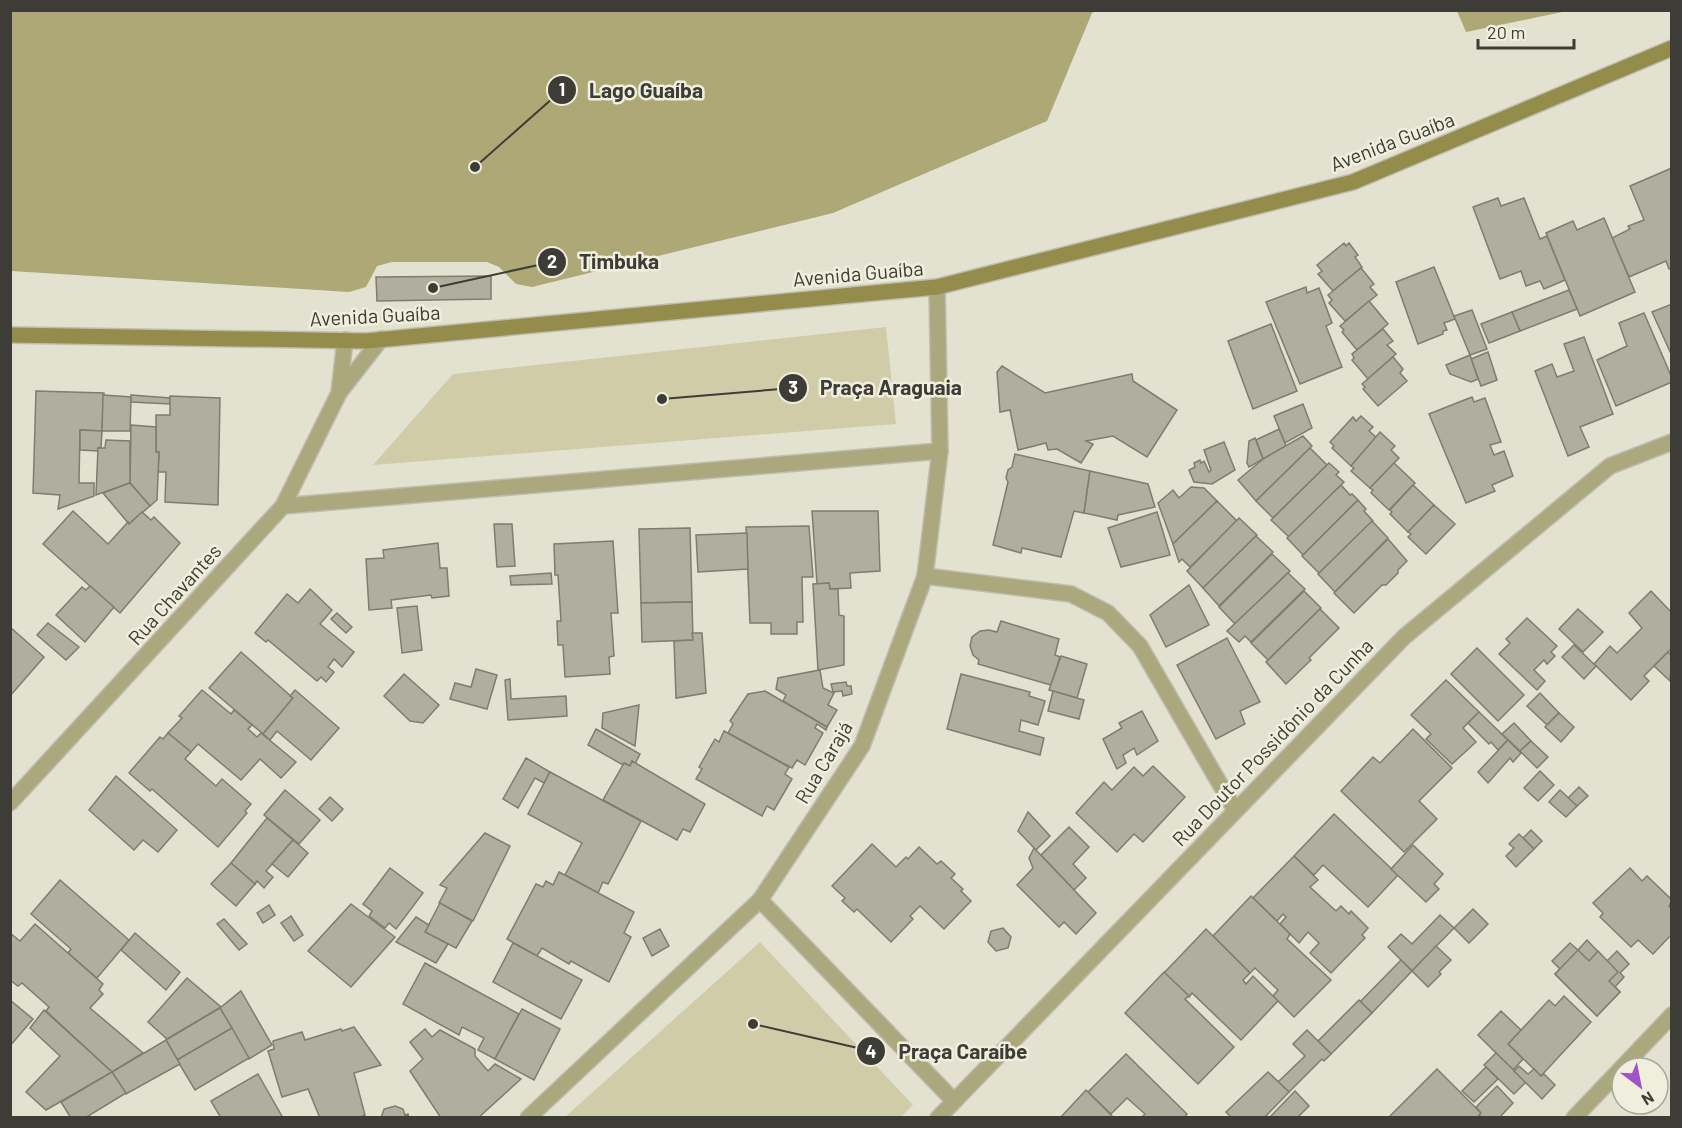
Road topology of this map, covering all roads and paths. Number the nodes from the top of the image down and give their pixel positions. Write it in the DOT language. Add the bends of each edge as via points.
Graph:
graph roads {
  1 [pos="1671,48"];
  2 [pos="937,287"];
  3 [pos="10,335"];
  4 [pos="381,339"];
  5 [pos="345,340"];
  6 [pos="339,393"];
  7 [pos="1671,442"];
  8 [pos="940,450"];
  9 [pos="283,506"];
  10 [pos="925,576"];
  11 [pos="10,803"];
  12 [pos="1235,810"];
  13 [pos="760,900"];
  14 [pos="1671,1015"];
  15 [pos="954,1101"];
  16 [pos="528,1118"];
  17 [pos="938,1118"];
  18 [pos="1574,1118"];
  1 -- 2 [label="main road, Avenida Guaíba" via="1353,182"];
  2 -- 4 [label="main road, Avenida Guaíba"];
  2 -- 8 [label="street, Rua Carajá"];
  3 -- 5 [label="main road, Avenida Guaíba"];
  4 -- 5 [label="main road, Avenida Guaíba"];
  4 -- 6 [label="street, Rua Chavantes"];
  5 -- 6 [label="street, Rua Chavantes"];
  6 -- 9 [label="street, Rua Chavantes"];
  7 -- 12 [label="street, Rua Doutor Possidônio da Cunha" via="1610,466 1404,637"];
  8 -- 9 [label="street"];
  8 -- 10 [label="street, Rua Carajá"];
  9 -- 11 [label="street, Rua Chavantes"];
  10 -- 12 [label="street" via="1071,594 1108,613 1140,646"];
  10 -- 13 [label="street, Rua Carajá" via="862,746"];
  12 -- 15 [label="street, Rua Doutor Possidônio da Cunha"];
  13 -- 15 [label="street"];
  13 -- 16 [label="street, Rua Carajá"];
  14 -- 18 [label="street"];
  15 -- 17 [label="street, Rua Doutor Possidônio da Cunha"];
}
